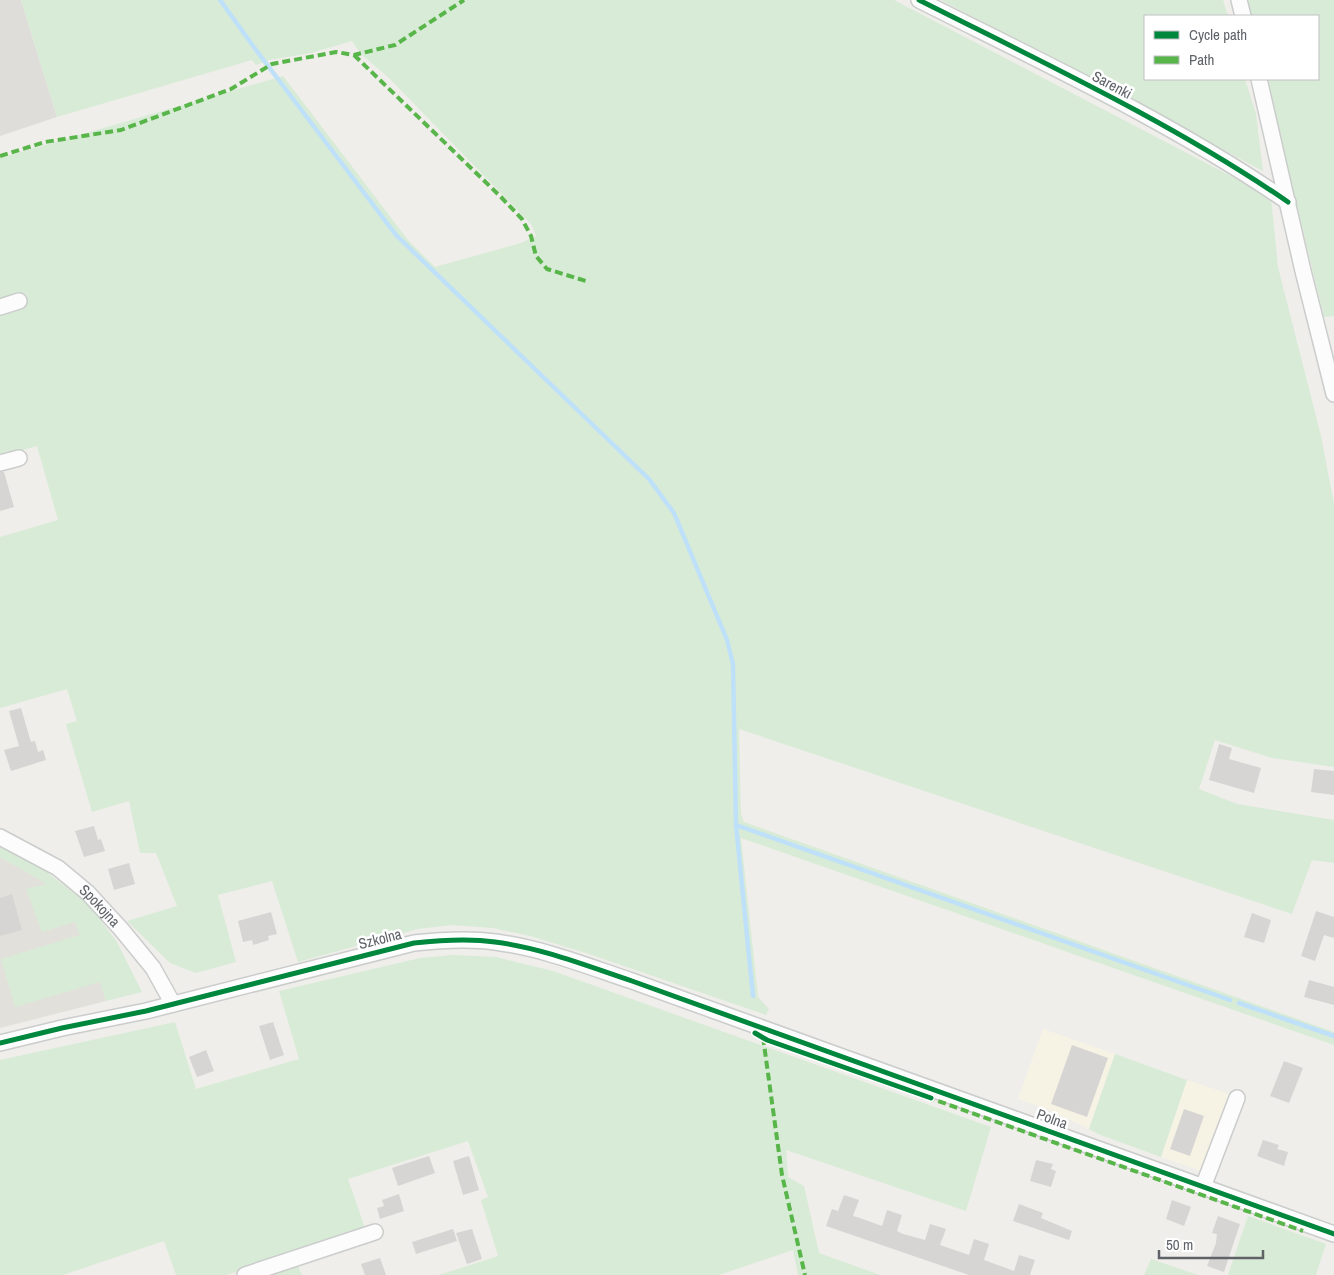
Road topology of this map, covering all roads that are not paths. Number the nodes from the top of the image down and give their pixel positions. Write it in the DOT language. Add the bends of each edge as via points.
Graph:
graph roads {
  1 [pos="919,0"];
  2 [pos="1239,0"];
  3 [pos="1243,15"];
  4 [pos="1259,80"];
  5 [pos="1288,202"];
  6 [pos="20,301"];
  7 [pos="0,307"];
  8 [pos="1333,390"];
  9 [pos="19,458"];
  10 [pos="0,463"];
  11 [pos="0,837"];
  12 [pos="173,1004"];
  13 [pos="762,1027"];
  14 [pos="0,1044"];
  15 [pos="1237,1098"];
  16 [pos="1203,1187"];
  17 [pos="375,1232"];
  18 [pos="1334,1234"];
  19 [pos="245,1275"];
  1 -- 5 [label="street, Sarenki" via="1217,155"];
  2 -- 3 [label="street"];
  4 -- 5 [label="street"];
  5 -- 8 [label="street"];
  6 -- 7 [label="street"];
  9 -- 10 [label="street"];
  11 -- 12 [label="street, Spokojna" via="58,868 88,894 148,962"];
  12 -- 13 [label="street, Szkolna" via="414,943 456,939 494,942 537,951 632,980"];
  12 -- 14 [label="street, Szkolna"];
  13 -- 16 [label="street, Polna"];
  15 -- 16 [label="street"];
  16 -- 18 [label="street, Polna"];
  17 -- 19 [label="street"];
}
